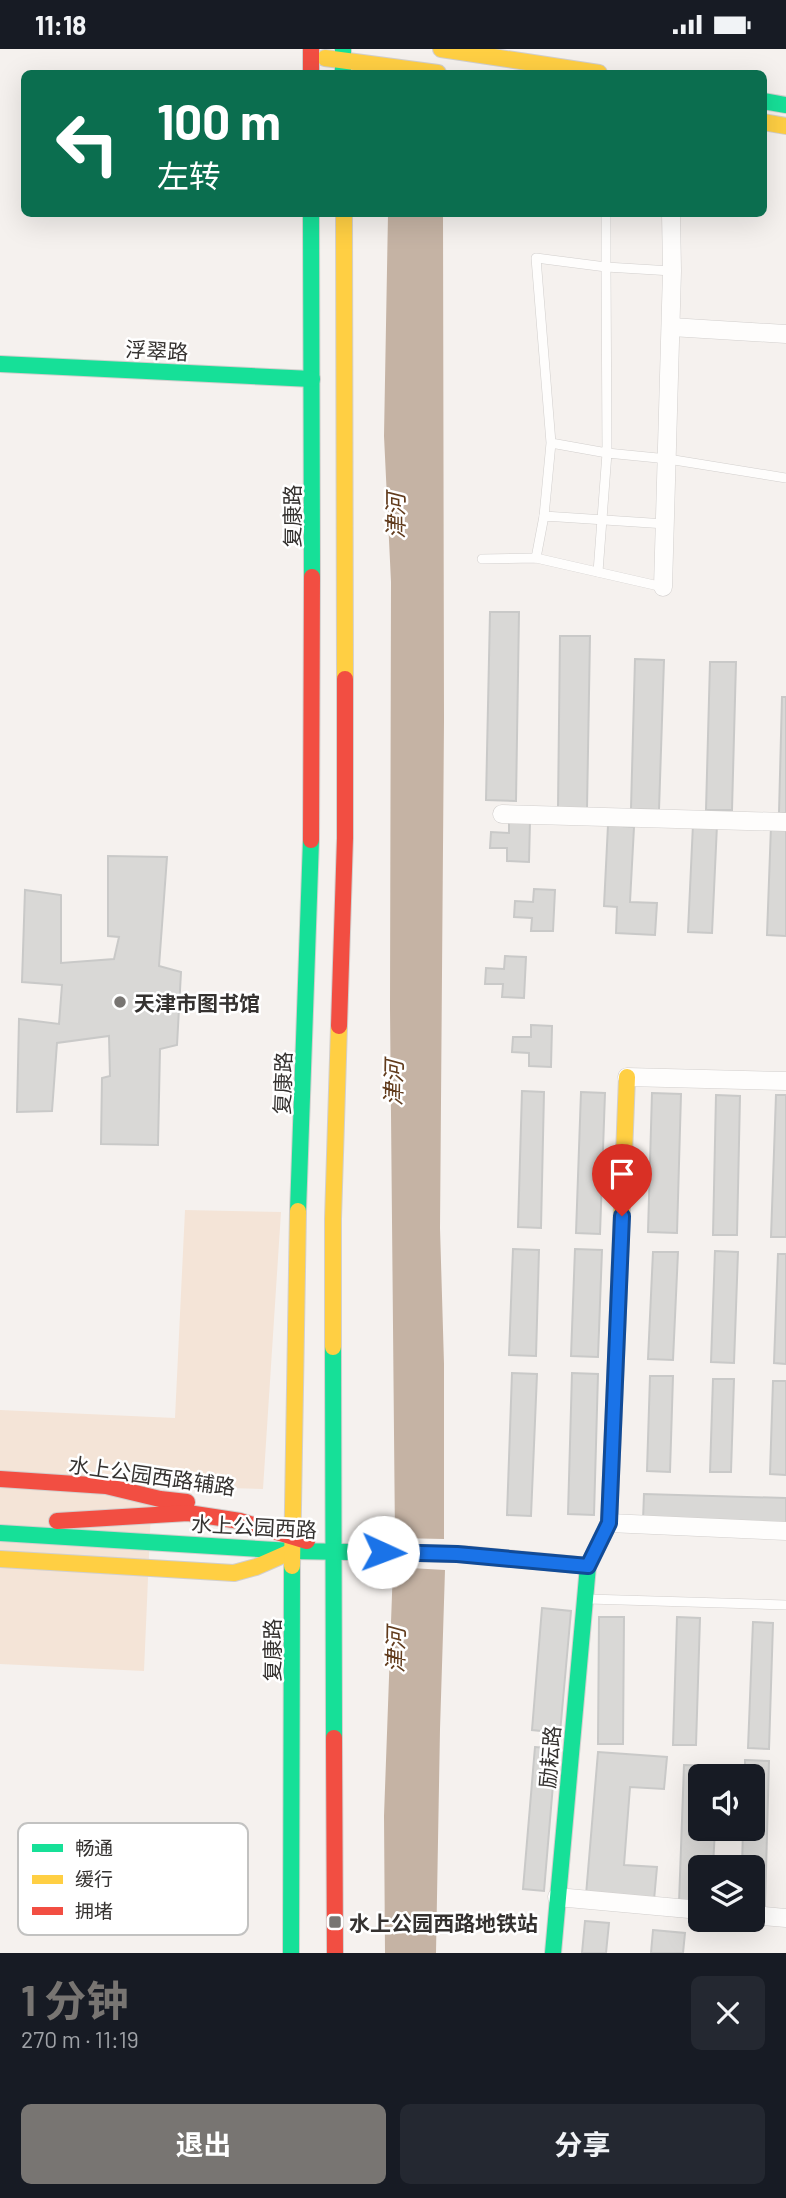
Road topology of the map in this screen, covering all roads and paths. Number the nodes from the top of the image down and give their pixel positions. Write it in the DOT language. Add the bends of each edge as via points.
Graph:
graph roads {
  1 [pos="448,50"];
  2 [pos="311,60"];
  3 [pos="343,61"];
  4 [pos="418,70"];
  5 [pos="579,70"];
  6 [pos="767,102"];
  7 [pos="786,105"];
  8 [pos="767,123"];
  9 [pos="786,126"];
  10 [pos="311,217"];
  11 [pos="344,217"];
  12 [pos="606,217"];
  13 [pos="671,217"];
  14 [pos="606,267"];
  15 [pos="672,271"];
  16 [pos="671,327"];
  17 [pos="786,334"];
  18 [pos="0,364"];
  19 [pos="312,379"];
  20 [pos="551,443"];
  21 [pos="607,453"];
  22 [pos="668,459"];
  23 [pos="786,478"];
  24 [pos="544,516"];
  25 [pos="603,519"];
  26 [pos="666,524"];
  27 [pos="536,558"];
  28 [pos="482,559"];
  29 [pos="598,572"];
  30 [pos="663,587"];
  31 [pos="502,814"];
  32 [pos="786,823"];
  33 [pos="627,1077"];
  34 [pos="786,1081"];
  35 [pos="0,1479"];
  36 [pos="0,1517"];
  37 [pos="609,1523"];
  38 [pos="84,1530"];
  39 [pos="786,1531"];
  40 [pos="0,1533"];
  41 [pos="292,1543"];
  42 [pos="334,1551"];
  43 [pos="0,1559"];
  44 [pos="588,1566"];
  45 [pos="584,1599"];
  46 [pos="786,1605"];
  47 [pos="557,1897"];
  48 [pos="688,1909"];
  49 [pos="765,1916"];
  50 [pos="786,1917"];
  51 [pos="291,1953"];
  52 [pos="335,1953"];
  53 [pos="553,1953"];
  1 -- 5 [label="main road"];
  2 -- 3 [label="main road"];
  3 -- 4 [label="main road"];
  6 -- 7 [label="main road"];
  8 -- 9 [label="main road"];
  10 -- 19 [label="main road, 复康路"];
  11 -- 42 [label="main road" via="345,838 333,1219"];
  12 -- 14 [label="lane"];
  13 -- 15 [label="street"];
  14 -- 15 [label="lane"];
  14 -- 20 [label="lane" via="536,258"];
  14 -- 21 [label="lane"];
  15 -- 16 [label="street"];
  16 -- 17 [label="street"];
  16 -- 22 [label="street"];
  18 -- 19 [label="main road, 浮翠路"];
  19 -- 41 [label="main road, 复康路" via="312,797"];
  20 -- 21 [label="lane"];
  20 -- 24 [label="lane"];
  21 -- 22 [label="lane"];
  21 -- 25 [label="lane"];
  22 -- 23 [label="lane"];
  22 -- 26 [label="street"];
  24 -- 25 [label="lane"];
  24 -- 27 [label="lane"];
  25 -- 26 [label="lane"];
  25 -- 29 [label="lane"];
  26 -- 30 [label="street"];
  27 -- 28 [label="lane"];
  27 -- 29 [label="lane"];
  29 -- 30 [label="lane"];
  31 -- 32 [label="street"];
  33 -- 34 [label="street"];
  33 -- 37 [label="main road"];
  35 -- 41 [label="main road, 水上公园西路辅路" via="106,1486 179,1502 230,1505"];
  36 -- 38 [label="main road, 水上公园西路"];
  37 -- 39 [label="street"];
  37 -- 44 [label="main road, 励耘路"];
  38 -- 40 [label="main road, 水上公园西路"];
  38 -- 41 [label="main road, 水上公园西路"];
  38 -- 41 [label="main road, 水上公园西路" via="169,1513 209,1515 226,1517"];
  41 -- 42 [label="main road, 水上公园西路"];
  41 -- 43 [label="main road" via="256,1567 234,1573"];
  41 -- 51 [label="main road, 复康路"];
  42 -- 44 [label="main road, 水上公园西路" via="457,1554"];
  42 -- 52 [label="main road"];
  44 -- 45 [label="main road, 励耘路"];
  45 -- 46 [label="lane"];
  45 -- 47 [label="main road, 励耘路"];
  47 -- 48 [label="street"];
  47 -- 53 [label="main road, 励耘路"];
  49 -- 50 [label="street"];
}
